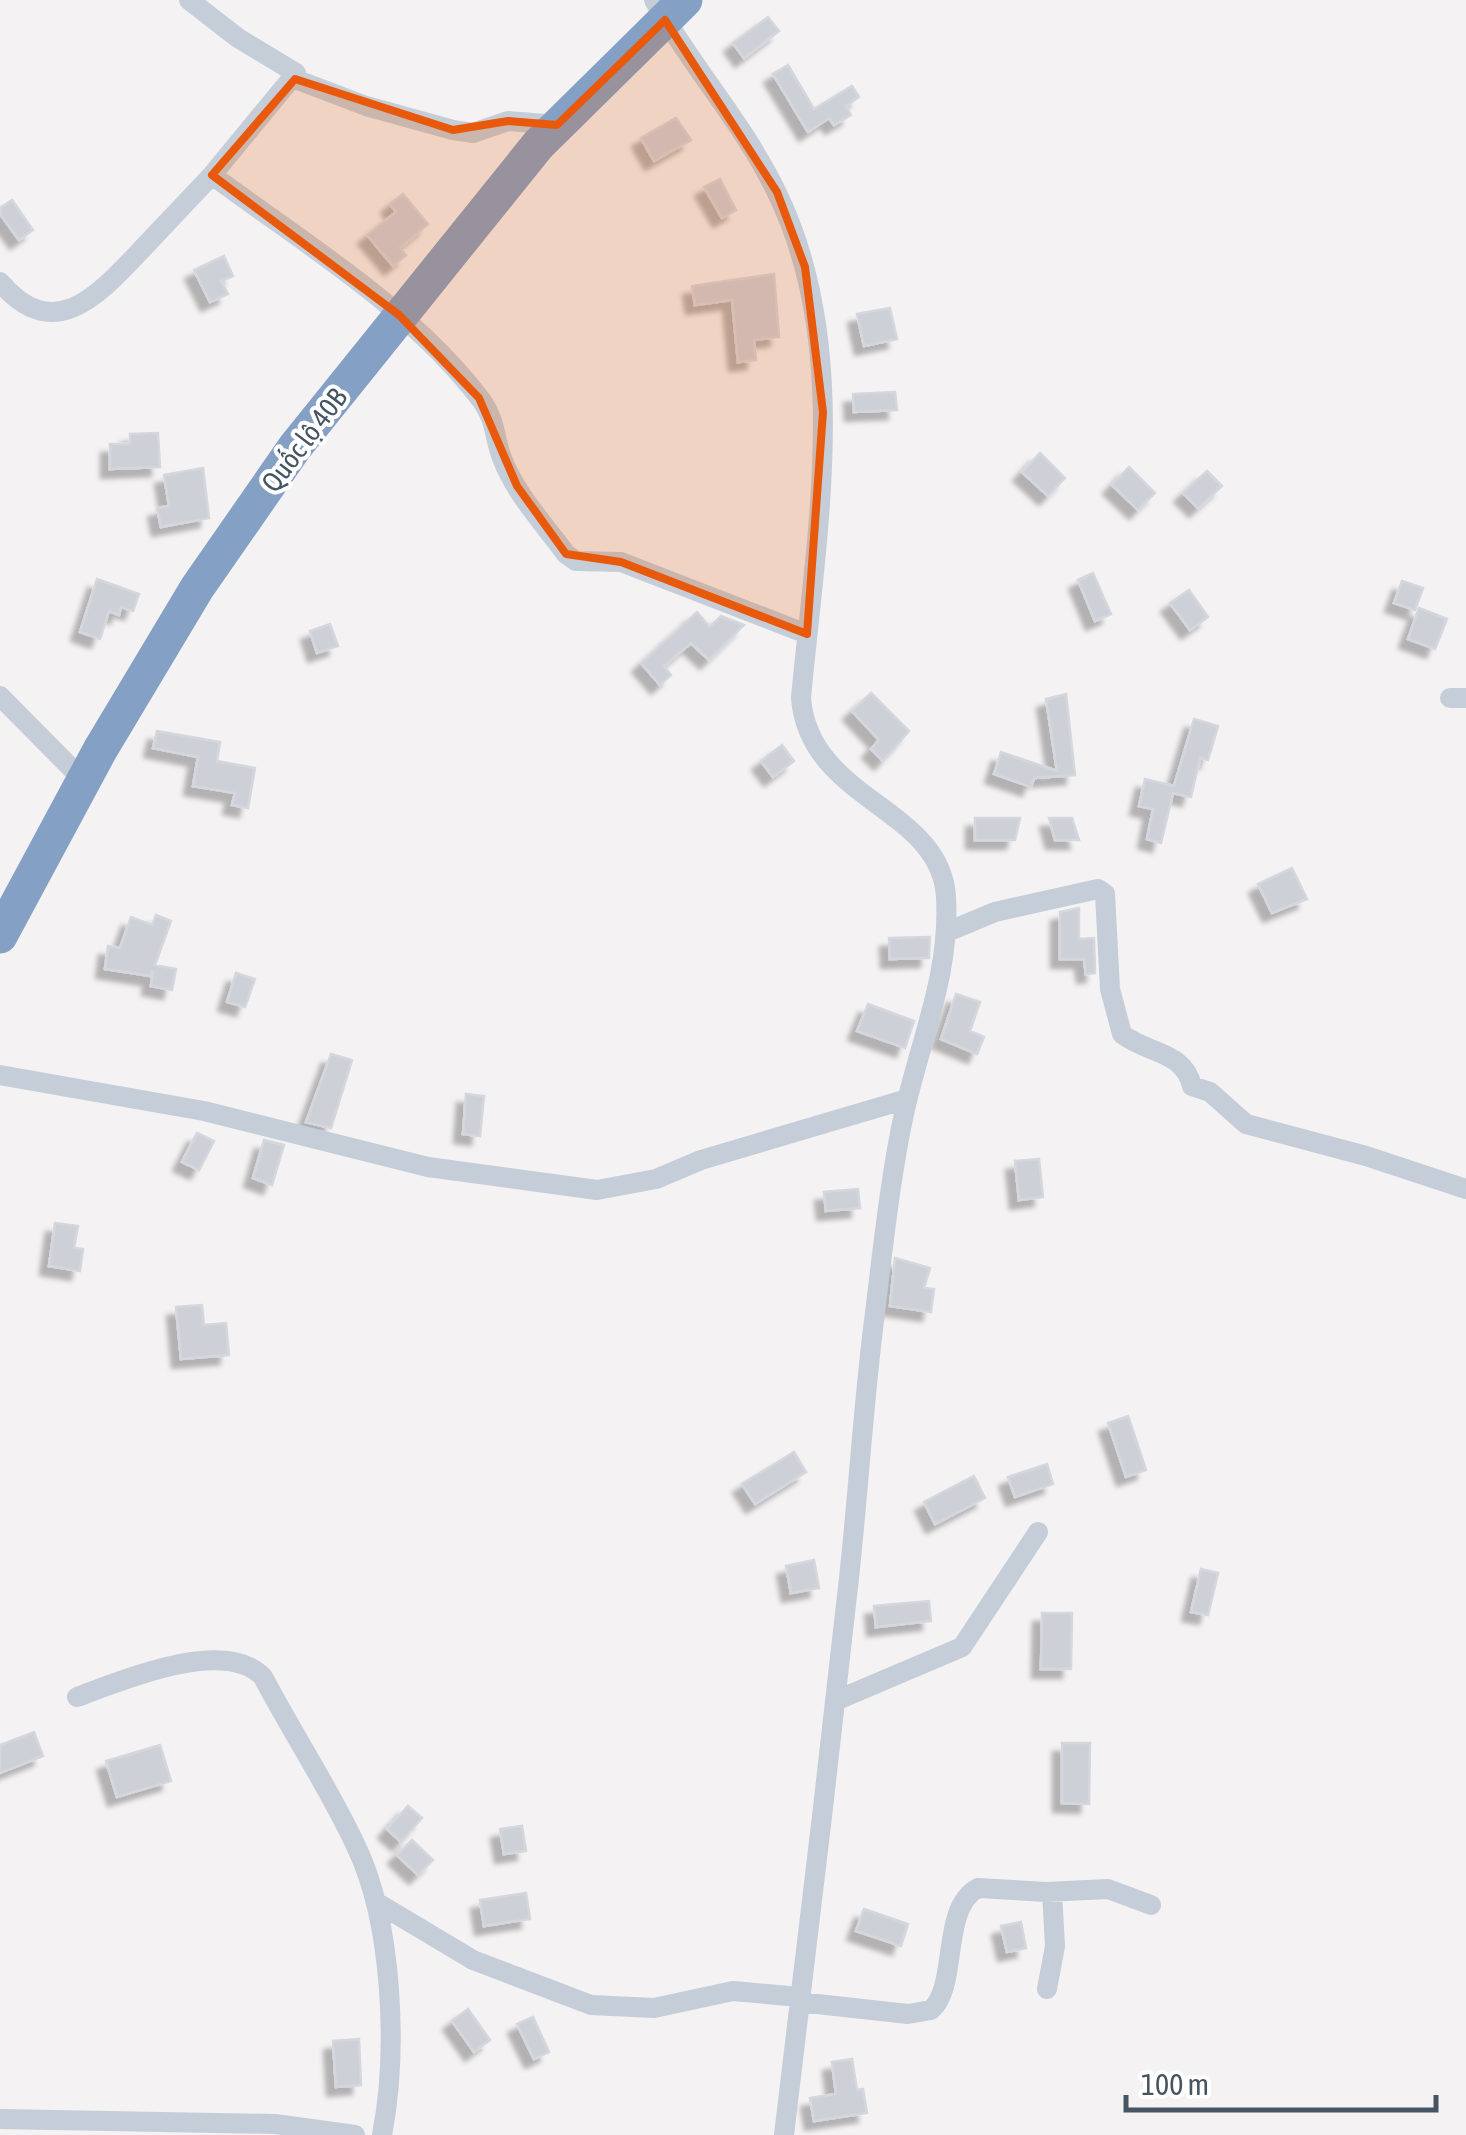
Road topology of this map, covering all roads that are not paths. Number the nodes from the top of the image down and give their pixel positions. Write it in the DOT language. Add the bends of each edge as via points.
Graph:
graph roads {
  1 [pos="189,0"];
  2 [pos="668,7"];
  3 [pos="295,79"];
  4 [pos="557,126"];
  5 [pos="212,175"];
  6 [pos="0,282"];
  7 [pos="399,316"];
  8 [pos="807,634"];
  9 [pos="0,696"];
  10 [pos="84,781"];
  11 [pos="947,932"];
  12 [pos="0,936"];
  13 [pos="0,1075"];
  14 [pos="907,1099"];
  15 [pos="1466,1189"];
  16 [pos="1038,1532"];
  17 [pos="77,1698"];
  18 [pos="835,1701"];
  19 [pos="1052,1892"];
  20 [pos="376,1902"];
  21 [pos="1151,1906"];
  22 [pos="1047,1989"];
  23 [pos="800,2000"];
  24 [pos="0,2119"];
  25 [pos="356,2135"];
  26 [pos="382,2135"];
  27 [pos="784,2135"];
  1 -- 3 [label="street" via="294,69"];
  2 -- 4 [label="highway, Quốc lộ 40B"];
  2 -- 8 [label="street" via="777,192 806,267 823,412"];
  3 -- 4 [label="street" via="453,130 473,133 508,122"];
  3 -- 5 [label="street"];
  4 -- 7 [label="highway, Quốc lộ 40B"];
  5 -- 6 [label="street" via="84,304 39,312"];
  5 -- 7 [label="street"];
  7 -- 8 [label="street" via="480,398 496,422 501,456 517,486 566,554 576,561 622,562"];
  7 -- 10 [label="highway, Quốc lộ 40B" via="295,447 198,588"];
  8 -- 11 [label="street" via="801,698 811,745 932,852 946,891"];
  9 -- 10 [label="street"];
  10 -- 12 [label="highway, Quốc lộ 40B"];
  11 -- 14 [label="street" via="943,973"];
  11 -- 15 [label="street" via="995,912 1098,889 1105,894 1110,988 1122,1034 1170,1055 1190,1074 1192,1086 1210,1092 1246,1124"];
  13 -- 14 [label="street" via="204,1112 428,1167 597,1190 656,1179"];
  14 -- 18 [label="street" via="873,1330"];
  16 -- 18 [label="street" via="962,1647"];
  17 -- 20 [label="street" via="192,1662 256,1669 358,1848"];
  18 -- 23 [label="street"];
  19 -- 21 [label="street" via="1108,1889"];
  19 -- 22 [label="street" via="1055,1946"];
  19 -- 23 [label="street" via="970,1892 931,2010 908,2014"];
  20 -- 23 [label="street" via="484,1966 591,2005 654,2008 733,1991"];
  20 -- 26 [label="street" via="386,1975"];
  23 -- 27 [label="street"];
  24 -- 25 [label="street" via="258,2123"];
}
